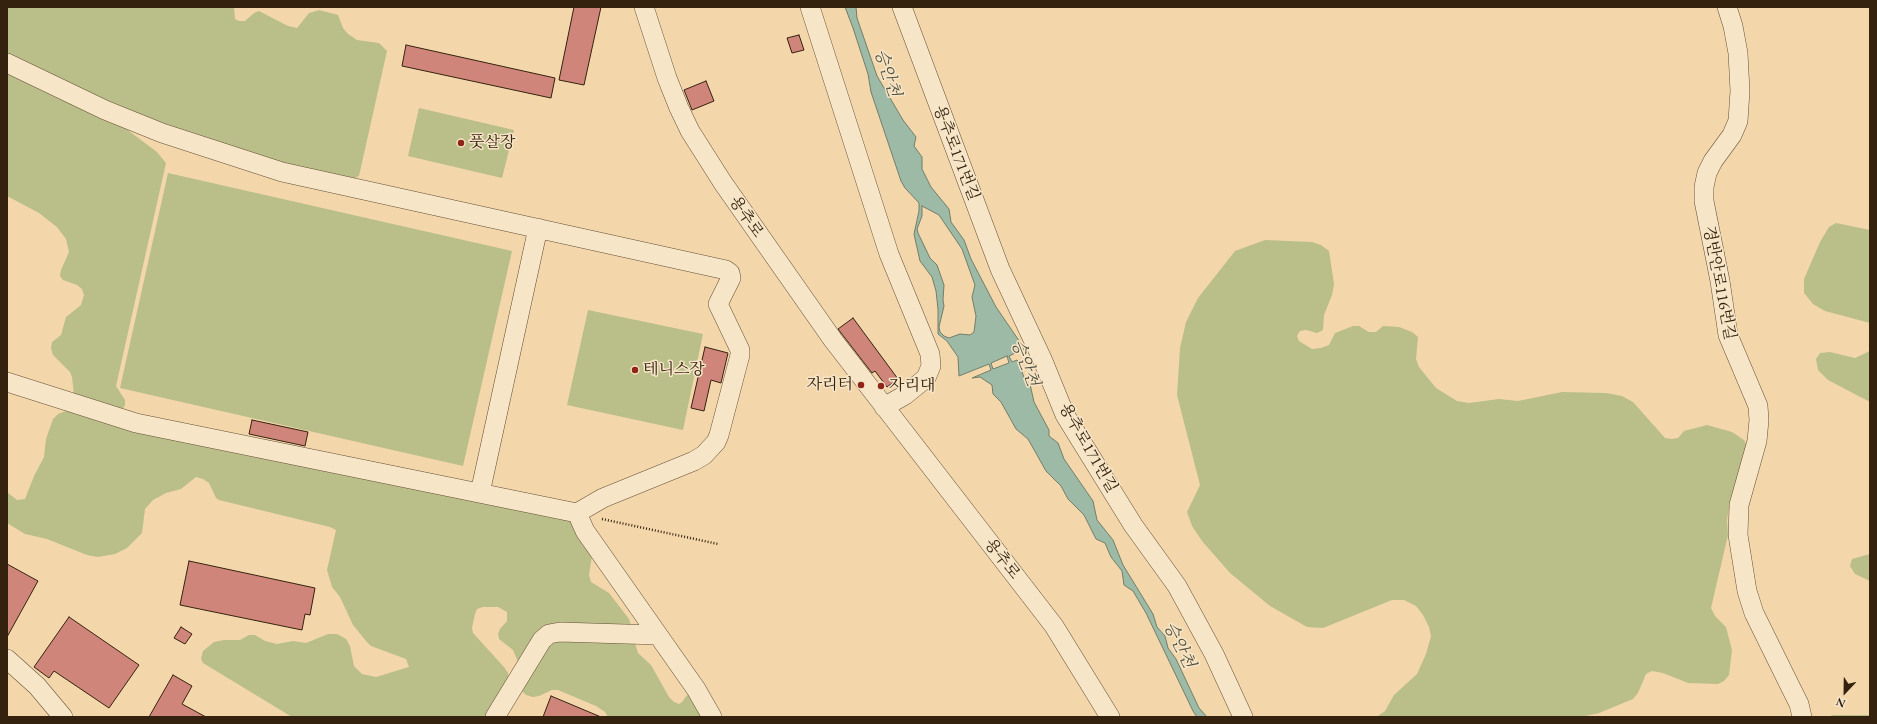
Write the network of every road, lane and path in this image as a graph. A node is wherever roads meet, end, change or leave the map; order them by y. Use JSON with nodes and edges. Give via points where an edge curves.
{"nodes":[{"id":1,"x":644,"y":7,"type":"edge"},
{"id":2,"x":810,"y":7,"type":"edge"},
{"id":3,"x":902,"y":7,"type":"edge"},
{"id":4,"x":1727,"y":7,"type":"edge"},
{"id":5,"x":7,"y":63,"type":"edge"},
{"id":6,"x":538,"y":228,"type":"junction"},
{"id":7,"x":7,"y":382,"type":"edge"},
{"id":8,"x":884,"y":407,"type":"junction"},
{"id":9,"x":480,"y":493,"type":"junction"},
{"id":10,"x":578,"y":513,"type":"junction"},
{"id":11,"x":718,"y":544,"type":"dead end"},
{"id":12,"x":658,"y":634,"type":"junction"},
{"id":13,"x":7,"y":659,"type":"edge"},
{"id":14,"x":62,"y":717,"type":"edge"},
{"id":15,"x":495,"y":717,"type":"edge"},
{"id":16,"x":712,"y":717,"type":"edge"},
{"id":17,"x":1110,"y":717,"type":"edge"},
{"id":18,"x":1244,"y":717,"type":"edge"},
{"id":19,"x":1802,"y":717,"type":"edge"}],
"edges":[{"from":1,"to":8,"type":"street","name":"용추로","via":[[679,108],[703,153],[833,340]]},
{"from":2,"to":8,"type":"street","via":[[889,254],[930,354],[931,366],[926,378],[905,395]]},
{"from":3,"to":18,"type":"street","name":"용추로171번길","via":[[1000,268],[1065,415],[1133,525],[1177,586]]},
{"from":4,"to":19,"type":"street","name":"경반안로116번길","via":[[1738,53],[1738,121],[1732,135],[1707,173],[1704,201],[1728,335],[1758,406],[1757,441],[1739,505],[1738,535],[1747,591],[1754,613],[1799,704]]},
{"from":5,"to":6,"type":"street","via":[[105,110],[162,133],[282,172]]},
{"from":6,"to":9,"type":"street"},
{"from":6,"to":10,"type":"street","via":[[726,270],[731,278],[718,304],[740,355],[716,442],[694,461],[603,498]]},
{"from":7,"to":9,"type":"street","via":[[136,422]]},
{"from":8,"to":17,"type":"street","name":"용추로","via":[[1054,626]]},
{"from":9,"to":10,"type":"street"},
{"from":10,"to":11,"type":"path"},
{"from":10,"to":12,"type":"street","via":[[585,531]]},
{"from":12,"to":15,"type":"street","via":[[549,634],[542,640]]},
{"from":12,"to":16,"type":"street"},
{"from":13,"to":14,"type":"street","via":[[37,686]]}]}
